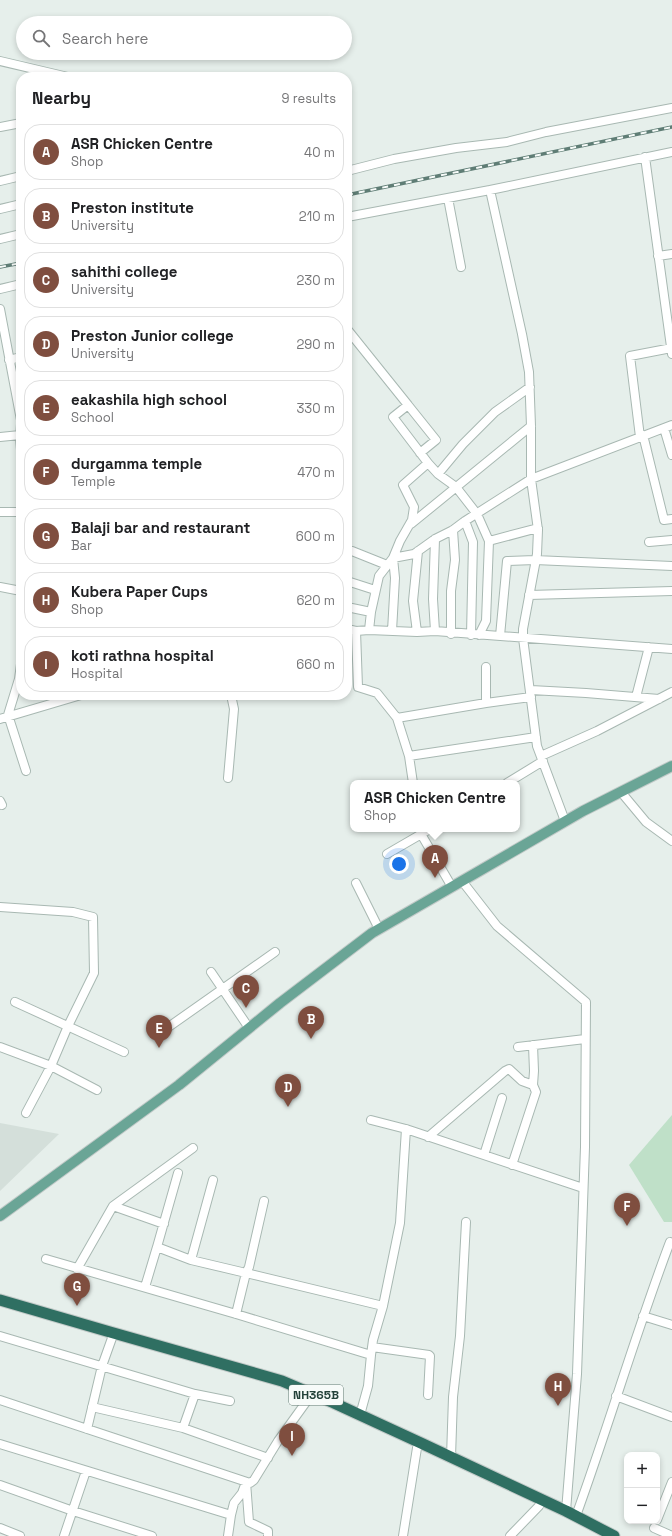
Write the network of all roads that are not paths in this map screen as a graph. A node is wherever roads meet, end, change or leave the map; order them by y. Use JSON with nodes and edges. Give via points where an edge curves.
{"nodes":[{"id":1,"x":0,"y":61,"type":"edge"},
{"id":2,"x":46,"y":72,"type":"edge"},
{"id":3,"x":672,"y":108,"type":"edge"},
{"id":4,"x":16,"y":124,"type":"edge"},
{"id":5,"x":0,"y":128,"type":"edge"},
{"id":6,"x":672,"y":152,"type":"edge"},
{"id":7,"x":645,"y":158,"type":"junction"},
{"id":8,"x":352,"y":170,"type":"edge"},
{"id":9,"x":16,"y":177,"type":"edge"},
{"id":10,"x":0,"y":181,"type":"edge"},
{"id":11,"x":490,"y":190,"type":"junction"},
{"id":12,"x":448,"y":198,"type":"junction"},
{"id":13,"x":16,"y":205,"type":"edge"},
{"id":14,"x":0,"y":209,"type":"edge"},
{"id":15,"x":352,"y":215,"type":"edge"},
{"id":16,"x":16,"y":235,"type":"edge"},
{"id":17,"x":0,"y":239,"type":"edge"},
{"id":18,"x":672,"y":254,"type":"edge"},
{"id":19,"x":658,"y":256,"type":"junction"},
{"id":20,"x":461,"y":267,"type":"dead end"},
{"id":21,"x":16,"y":285,"type":"edge"},
{"id":22,"x":0,"y":289,"type":"edge"},
{"id":23,"x":0,"y":309,"type":"edge"},
{"id":24,"x":352,"y":335,"type":"edge"},
{"id":25,"x":672,"y":350,"type":"edge"},
{"id":26,"x":16,"y":358,"type":"edge"},
{"id":27,"x":9,"y":360,"type":"junction"},
{"id":28,"x":530,"y":387,"type":"junction"},
{"id":29,"x":16,"y":395,"type":"edge"},
{"id":30,"x":408,"y":405,"type":"junction"},
{"id":31,"x":531,"y":426,"type":"junction"},
{"id":32,"x":668,"y":426,"type":"edge"},
{"id":33,"x":16,"y":435,"type":"edge"},
{"id":34,"x":642,"y":436,"type":"junction"},
{"id":35,"x":0,"y":437,"type":"edge"},
{"id":36,"x":420,"y":453,"type":"junction"},
{"id":37,"x":672,"y":455,"type":"edge"},
{"id":38,"x":428,"y":463,"type":"junction"},
{"id":39,"x":438,"y":474,"type":"junction"},
{"id":40,"x":531,"y":479,"type":"junction"},
{"id":41,"x":456,"y":487,"type":"junction"},
{"id":42,"x":0,"y":512,"type":"edge"},
{"id":43,"x":16,"y":512,"type":"edge"},
{"id":44,"x":477,"y":514,"type":"junction"},
{"id":45,"x":672,"y":519,"type":"edge"},
{"id":46,"x":464,"y":521,"type":"junction"},
{"id":47,"x":409,"y":526,"type":"junction"},
{"id":48,"x":538,"y":528,"type":"junction"},
{"id":49,"x":453,"y":530,"type":"junction"},
{"id":50,"x":435,"y":539,"type":"junction"},
{"id":51,"x":672,"y":540,"type":"edge"},
{"id":52,"x":489,"y":541,"type":"junction"},
{"id":53,"x":649,"y":542,"type":"dead end"},
{"id":54,"x":352,"y":551,"type":"dead end"},
{"id":55,"x":418,"y":551,"type":"junction"},
{"id":56,"x":394,"y":558,"type":"junction"},
{"id":57,"x":536,"y":560,"type":"junction"},
{"id":58,"x":387,"y":565,"type":"junction"},
{"id":59,"x":672,"y":566,"type":"edge"},
{"id":60,"x":352,"y":583,"type":"edge"},
{"id":61,"x":0,"y":587,"type":"edge"},
{"id":62,"x":16,"y":590,"type":"edge"},
{"id":63,"x":375,"y":590,"type":"junction"},
{"id":64,"x":672,"y":591,"type":"edge"},
{"id":65,"x":529,"y":595,"type":"junction"},
{"id":66,"x":352,"y":604,"type":"edge"},
{"id":67,"x":352,"y":608,"type":"edge"},
{"id":68,"x":371,"y":610,"type":"junction"},
{"id":69,"x":352,"y":630,"type":"edge"},
{"id":70,"x":369,"y":630,"type":"junction"},
{"id":71,"x":356,"y":631,"type":"junction"},
{"id":72,"x":392,"y":631,"type":"junction"},
{"id":73,"x":417,"y":632,"type":"junction"},
{"id":74,"x":435,"y":632,"type":"junction"},
{"id":75,"x":451,"y":634,"type":"junction"},
{"id":76,"x":475,"y":635,"type":"junction"},
{"id":77,"x":500,"y":636,"type":"junction"},
{"id":78,"x":523,"y":638,"type":"junction"},
{"id":79,"x":649,"y":647,"type":"junction"},
{"id":80,"x":672,"y":649,"type":"edge"},
{"id":81,"x":486,"y":667,"type":"dead end"},
{"id":82,"x":16,"y":689,"type":"edge"},
{"id":83,"x":672,"y":692,"type":"edge"},
{"id":84,"x":531,"y":694,"type":"junction"},
{"id":85,"x":636,"y":697,"type":"junction"},
{"id":86,"x":659,"y":699,"type":"junction"},
{"id":87,"x":63,"y":700,"type":"edge"},
{"id":88,"x":232,"y":700,"type":"edge"},
{"id":89,"x":486,"y":703,"type":"junction"},
{"id":90,"x":8,"y":715,"type":"junction"},
{"id":91,"x":397,"y":718,"type":"junction"},
{"id":92,"x":0,"y":719,"type":"edge"},
{"id":93,"x":536,"y":737,"type":"junction"},
{"id":94,"x":409,"y":756,"type":"junction"},
{"id":95,"x":542,"y":759,"type":"junction"},
{"id":96,"x":672,"y":766,"type":"edge"},
{"id":97,"x":26,"y":771,"type":"dead end"},
{"id":98,"x":228,"y":778,"type":"dead end"},
{"id":99,"x":413,"y":780,"type":"edge"},
{"id":100,"x":511,"y":780,"type":"edge"},
{"id":101,"x":621,"y":792,"type":"junction"},
{"id":102,"x":565,"y":821,"type":"junction"},
{"id":103,"x":421,"y":832,"type":"edge"},
{"id":104,"x":672,"y":841,"type":"edge"},
{"id":105,"x":388,"y":854,"type":"dead end"},
{"id":106,"x":462,"y":881,"type":"junction"},
{"id":107,"x":356,"y":883,"type":"dead end"},
{"id":108,"x":452,"y":887,"type":"junction"},
{"id":109,"x":0,"y":907,"type":"edge"},
{"id":110,"x":379,"y":929,"type":"junction"},
{"id":111,"x":276,"y":952,"type":"dead end"},
{"id":112,"x":211,"y":972,"type":"dead end"},
{"id":113,"x":222,"y":990,"type":"junction"},
{"id":114,"x":15,"y":1002,"type":"dead end"},
{"id":115,"x":68,"y":1026,"type":"junction"},
{"id":116,"x":249,"y":1028,"type":"junction"},
{"id":117,"x":160,"y":1033,"type":"dead end"},
{"id":118,"x":585,"y":1039,"type":"junction"},
{"id":119,"x":533,"y":1045,"type":"junction"},
{"id":120,"x":0,"y":1047,"type":"edge"},
{"id":121,"x":518,"y":1047,"type":"dead end"},
{"id":122,"x":124,"y":1052,"type":"dead end"},
{"id":123,"x":51,"y":1066,"type":"junction"},
{"id":124,"x":533,"y":1085,"type":"junction"},
{"id":125,"x":97,"y":1090,"type":"dead end"},
{"id":126,"x":502,"y":1098,"type":"dead end"},
{"id":127,"x":26,"y":1113,"type":"dead end"},
{"id":128,"x":371,"y":1120,"type":"dead end"},
{"id":129,"x":406,"y":1129,"type":"junction"},
{"id":130,"x":428,"y":1136,"type":"junction"},
{"id":131,"x":193,"y":1148,"type":"dead end"},
{"id":132,"x":484,"y":1155,"type":"junction"},
{"id":133,"x":512,"y":1164,"type":"junction"},
{"id":134,"x":178,"y":1173,"type":"dead end"},
{"id":135,"x":212,"y":1180,"type":"dead end"},
{"id":136,"x":583,"y":1188,"type":"junction"},
{"id":137,"x":264,"y":1201,"type":"dead end"},
{"id":138,"x":112,"y":1206,"type":"junction"},
{"id":139,"x":0,"y":1216,"type":"edge"},
{"id":140,"x":466,"y":1222,"type":"dead end"},
{"id":141,"x":164,"y":1224,"type":"junction"},
{"id":142,"x":670,"y":1242,"type":"dead end"},
{"id":143,"x":157,"y":1248,"type":"junction"},
{"id":144,"x":46,"y":1259,"type":"dead end"},
{"id":145,"x":191,"y":1260,"type":"junction"},
{"id":146,"x":77,"y":1269,"type":"junction"},
{"id":147,"x":246,"y":1273,"type":"junction"},
{"id":148,"x":145,"y":1287,"type":"junction"},
{"id":149,"x":0,"y":1300,"type":"edge"},
{"id":150,"x":0,"y":1305,"type":"edge"},
{"id":151,"x":383,"y":1306,"type":"junction"},
{"id":152,"x":236,"y":1314,"type":"junction"},
{"id":153,"x":644,"y":1316,"type":"junction"},
{"id":154,"x":672,"y":1325,"type":"edge"},
{"id":155,"x":0,"y":1336,"type":"edge"},
{"id":156,"x":112,"y":1338,"type":"junction"},
{"id":157,"x":372,"y":1351,"type":"junction"},
{"id":158,"x":102,"y":1366,"type":"junction"},
{"id":159,"x":195,"y":1394,"type":"junction"},
{"id":160,"x":428,"y":1395,"type":"dead end"},
{"id":161,"x":616,"y":1396,"type":"junction"},
{"id":162,"x":309,"y":1398,"type":"junction"},
{"id":163,"x":0,"y":1400,"type":"edge"},
{"id":164,"x":230,"y":1401,"type":"dead end"},
{"id":165,"x":92,"y":1407,"type":"junction"},
{"id":166,"x":360,"y":1415,"type":"junction"},
{"id":167,"x":672,"y":1417,"type":"edge"},
{"id":168,"x":183,"y":1428,"type":"junction"},
{"id":169,"x":87,"y":1429,"type":"junction"},
{"id":170,"x":0,"y":1444,"type":"edge"},
{"id":171,"x":417,"y":1448,"type":"junction"},
{"id":172,"x":451,"y":1457,"type":"junction"},
{"id":173,"x":268,"y":1458,"type":"junction"},
{"id":174,"x":86,"y":1471,"type":"junction"},
{"id":175,"x":246,"y":1482,"type":"junction"},
{"id":176,"x":0,"y":1485,"type":"edge"},
{"id":177,"x":671,"y":1487,"type":"edge"},
{"id":178,"x":540,"y":1506,"type":"junction"},
{"id":179,"x":73,"y":1511,"type":"junction"},
{"id":180,"x":660,"y":1513,"type":"edge"},
{"id":181,"x":571,"y":1514,"type":"junction"},
{"id":182,"x":231,"y":1515,"type":"junction"},
{"id":183,"x":656,"y":1524,"type":"edge"},
{"id":184,"x":657,"y":1524,"type":"edge"},
{"id":185,"x":0,"y":1528,"type":"edge"},
{"id":186,"x":20,"y":1536,"type":"edge"},
{"id":187,"x":64,"y":1536,"type":"edge"},
{"id":188,"x":152,"y":1536,"type":"edge"},
{"id":189,"x":228,"y":1536,"type":"edge"},
{"id":190,"x":268,"y":1536,"type":"edge"},
{"id":191,"x":403,"y":1536,"type":"edge"},
{"id":192,"x":510,"y":1536,"type":"edge"},
{"id":193,"x":602,"y":1536,"type":"edge"},
{"id":194,"x":614,"y":1536,"type":"edge"},
{"id":195,"x":650,"y":1536,"type":"edge"},
{"id":196,"x":672,"y":1536,"type":"edge"}],
"edges":[{"from":1,"to":2,"type":"street"},
{"from":3,"to":8,"type":"street","via":[[507,142],[394,159]]},
{"from":4,"to":5,"type":"street"},
{"from":6,"to":7,"type":"street"},
{"from":7,"to":11,"type":"street"},
{"from":7,"to":19,"type":"street"},
{"from":9,"to":10,"type":"street"},
{"from":11,"to":12,"type":"street"},
{"from":11,"to":28,"type":"street","via":[[522,334]]},
{"from":12,"to":15,"type":"street"},
{"from":12,"to":20,"type":"street"},
{"from":13,"to":14,"type":"street"},
{"from":16,"to":17,"type":"street"},
{"from":18,"to":19,"type":"street"},
{"from":19,"to":25,"type":"street"},
{"from":21,"to":22,"type":"street"},
{"from":23,"to":27,"type":"street"},
{"from":24,"to":30,"type":"street"},
{"from":25,"to":34,"type":"street","via":[[630,356]]},
{"from":26,"to":27,"type":"street"},
{"from":27,"to":29,"type":"street"},
{"from":28,"to":31,"type":"street"},
{"from":28,"to":39,"type":"street","via":[[495,412]]},
{"from":30,"to":36,"type":"street","via":[[393,417]]},
{"from":30,"to":36,"type":"street","via":[[436,440]]},
{"from":31,"to":40,"type":"street"},
{"from":31,"to":41,"type":"street"},
{"from":32,"to":34,"type":"street"},
{"from":32,"to":37,"type":"street"},
{"from":33,"to":35,"type":"street"},
{"from":34,"to":40,"type":"street"},
{"from":34,"to":45,"type":"street","via":[[664,520]]},
{"from":36,"to":38,"type":"street"},
{"from":38,"to":39,"type":"street"},
{"from":38,"to":47,"type":"street","via":[[403,485],[414,507]]},
{"from":39,"to":41,"type":"street"},
{"from":40,"to":44,"type":"street"},
{"from":40,"to":48,"type":"street"},
{"from":41,"to":44,"type":"street"},
{"from":41,"to":47,"type":"street"},
{"from":42,"to":43,"type":"street"},
{"from":44,"to":46,"type":"street"},
{"from":44,"to":52,"type":"street"},
{"from":46,"to":49,"type":"street"},
{"from":46,"to":76,"type":"street","via":[[473,542]]},
{"from":47,"to":56,"type":"street","via":[[400,540]]},
{"from":48,"to":52,"type":"street"},
{"from":48,"to":57,"type":"street"},
{"from":49,"to":50,"type":"street"},
{"from":49,"to":75,"type":"street","via":[[455,560],[451,591]]},
{"from":50,"to":55,"type":"street"},
{"from":50,"to":74,"type":"street"},
{"from":51,"to":53,"type":"street"},
{"from":52,"to":76,"type":"street","via":[[486,621]]},
{"from":54,"to":58,"type":"street"},
{"from":55,"to":56,"type":"street"},
{"from":55,"to":73,"type":"street","via":[[413,601]]},
{"from":56,"to":58,"type":"street"},
{"from":56,"to":72,"type":"street"},
{"from":57,"to":59,"type":"street"},
{"from":57,"to":65,"type":"street"},
{"from":57,"to":77,"type":"street","via":[[507,560]]},
{"from":58,"to":63,"type":"street","via":[[379,576]]},
{"from":60,"to":63,"type":"street"},
{"from":61,"to":62,"type":"street"},
{"from":63,"to":68,"type":"street"},
{"from":64,"to":65,"type":"street"},
{"from":65,"to":78,"type":"street","via":[[522,629]]},
{"from":66,"to":68,"type":"street"},
{"from":67,"to":68,"type":"street"},
{"from":68,"to":70,"type":"street"},
{"from":69,"to":71,"type":"street"},
{"from":70,"to":71,"type":"street"},
{"from":70,"to":72,"type":"street"},
{"from":71,"to":91,"type":"street","via":[[358,687],[377,694]]},
{"from":72,"to":73,"type":"street"},
{"from":73,"to":74,"type":"street"},
{"from":74,"to":75,"type":"street"},
{"from":75,"to":76,"type":"street"},
{"from":76,"to":77,"type":"street"},
{"from":77,"to":78,"type":"street"},
{"from":78,"to":79,"type":"street"},
{"from":78,"to":84,"type":"street"},
{"from":79,"to":80,"type":"street"},
{"from":79,"to":85,"type":"street"},
{"from":81,"to":89,"type":"street"},
{"from":82,"to":90,"type":"street"},
{"from":83,"to":86,"type":"street"},
{"from":84,"to":85,"type":"street"},
{"from":84,"to":89,"type":"street"},
{"from":84,"to":93,"type":"street"},
{"from":85,"to":86,"type":"street"},
{"from":86,"to":95,"type":"street"},
{"from":87,"to":90,"type":"street"},
{"from":88,"to":98,"type":"street","via":[[234,710]]},
{"from":89,"to":91,"type":"street"},
{"from":90,"to":92,"type":"street"},
{"from":90,"to":97,"type":"street"},
{"from":91,"to":94,"type":"street"},
{"from":93,"to":94,"type":"street"},
{"from":93,"to":95,"type":"street"},
{"from":94,"to":99,"type":"street"},
{"from":95,"to":100,"type":"street"},
{"from":95,"to":102,"type":"street"},
{"from":96,"to":101,"type":"main road"},
{"from":101,"to":102,"type":"main road"},
{"from":101,"to":104,"type":"street","via":[[646,822]]},
{"from":102,"to":106,"type":"main road"},
{"from":103,"to":105,"type":"street"},
{"from":103,"to":108,"type":"street"},
{"from":106,"to":108,"type":"main road"},
{"from":106,"to":118,"type":"street","via":[[497,926],[586,1002]]},
{"from":107,"to":110,"type":"street"},
{"from":108,"to":110,"type":"main road"},
{"from":109,"to":115,"type":"street","via":[[73,912],[93,917],[94,973]]},
{"from":110,"to":116,"type":"main road"},
{"from":111,"to":113,"type":"street"},
{"from":112,"to":113,"type":"street"},
{"from":113,"to":116,"type":"street"},
{"from":113,"to":117,"type":"street"},
{"from":114,"to":115,"type":"street"},
{"from":115,"to":122,"type":"street"},
{"from":115,"to":123,"type":"street"},
{"from":116,"to":139,"type":"main road","via":[[148,1108]]},
{"from":118,"to":119,"type":"street"},
{"from":118,"to":136,"type":"street"},
{"from":119,"to":121,"type":"street"},
{"from":119,"to":124,"type":"street"},
{"from":120,"to":123,"type":"street"},
{"from":123,"to":125,"type":"street"},
{"from":123,"to":127,"type":"street"},
{"from":124,"to":130,"type":"street","via":[[522,1081],[509,1069]]},
{"from":124,"to":133,"type":"street","via":[[536,1092]]},
{"from":126,"to":132,"type":"street"},
{"from":128,"to":129,"type":"street"},
{"from":129,"to":130,"type":"street"},
{"from":129,"to":151,"type":"street","via":[[400,1223]]},
{"from":130,"to":132,"type":"street"},
{"from":131,"to":138,"type":"street"},
{"from":132,"to":133,"type":"street"},
{"from":133,"to":136,"type":"street"},
{"from":134,"to":141,"type":"street"},
{"from":135,"to":145,"type":"street"},
{"from":136,"to":181,"type":"street"},
{"from":137,"to":147,"type":"street"},
{"from":138,"to":141,"type":"street"},
{"from":138,"to":146,"type":"street"},
{"from":140,"to":172,"type":"street"},
{"from":141,"to":143,"type":"street"},
{"from":142,"to":153,"type":"street"},
{"from":143,"to":145,"type":"street"},
{"from":143,"to":148,"type":"street"},
{"from":144,"to":146,"type":"street"},
{"from":145,"to":147,"type":"street"},
{"from":146,"to":148,"type":"street"},
{"from":147,"to":151,"type":"street"},
{"from":147,"to":152,"type":"street"},
{"from":148,"to":152,"type":"street"},
{"from":149,"to":166,"type":"highway","number":"NH365B","via":[[282,1381]]},
{"from":150,"to":156,"type":"highway","number":"NH365B"},
{"from":151,"to":157,"type":"street"},
{"from":152,"to":157,"type":"street"},
{"from":153,"to":154,"type":"street"},
{"from":153,"to":161,"type":"street"},
{"from":155,"to":158,"type":"street"},
{"from":156,"to":158,"type":"street"},
{"from":156,"to":162,"type":"highway","number":"NH365B","via":[[272,1384]]},
{"from":157,"to":160,"type":"street","via":[[429,1355]]},
{"from":157,"to":166,"type":"street","via":[[368,1386]]},
{"from":158,"to":159,"type":"street"},
{"from":158,"to":165,"type":"street"},
{"from":159,"to":164,"type":"street"},
{"from":159,"to":168,"type":"street"},
{"from":161,"to":167,"type":"street"},
{"from":161,"to":181,"type":"street","via":[[602,1443]]},
{"from":162,"to":171,"type":"highway","number":"NH365B"},
{"from":162,"to":173,"type":"street"},
{"from":163,"to":169,"type":"street"},
{"from":165,"to":168,"type":"street"},
{"from":165,"to":169,"type":"street"},
{"from":166,"to":172,"type":"highway","number":"NH365B"},
{"from":168,"to":173,"type":"street"},
{"from":169,"to":175,"type":"street"},
{"from":170,"to":174,"type":"street"},
{"from":171,"to":178,"type":"highway","number":"NH365B"},
{"from":171,"to":191,"type":"street"},
{"from":172,"to":181,"type":"highway","number":"NH365B"},
{"from":173,"to":175,"type":"street","via":[[254,1480]]},
{"from":174,"to":179,"type":"street"},
{"from":174,"to":182,"type":"street"},
{"from":175,"to":182,"type":"street","via":[[242,1493],[234,1502]]},
{"from":175,"to":190,"type":"street","via":[[249,1522],[268,1531]]},
{"from":176,"to":179,"type":"street"},
{"from":177,"to":180,"type":"street"},
{"from":178,"to":192,"type":"street"},
{"from":178,"to":193,"type":"highway","number":"NH365B"},
{"from":179,"to":187,"type":"street"},
{"from":179,"to":188,"type":"street"},
{"from":181,"to":194,"type":"highway","number":"NH365B"},
{"from":182,"to":189,"type":"street"},
{"from":183,"to":195,"type":"street"},
{"from":184,"to":196,"type":"street"},
{"from":185,"to":186,"type":"street"}]}
